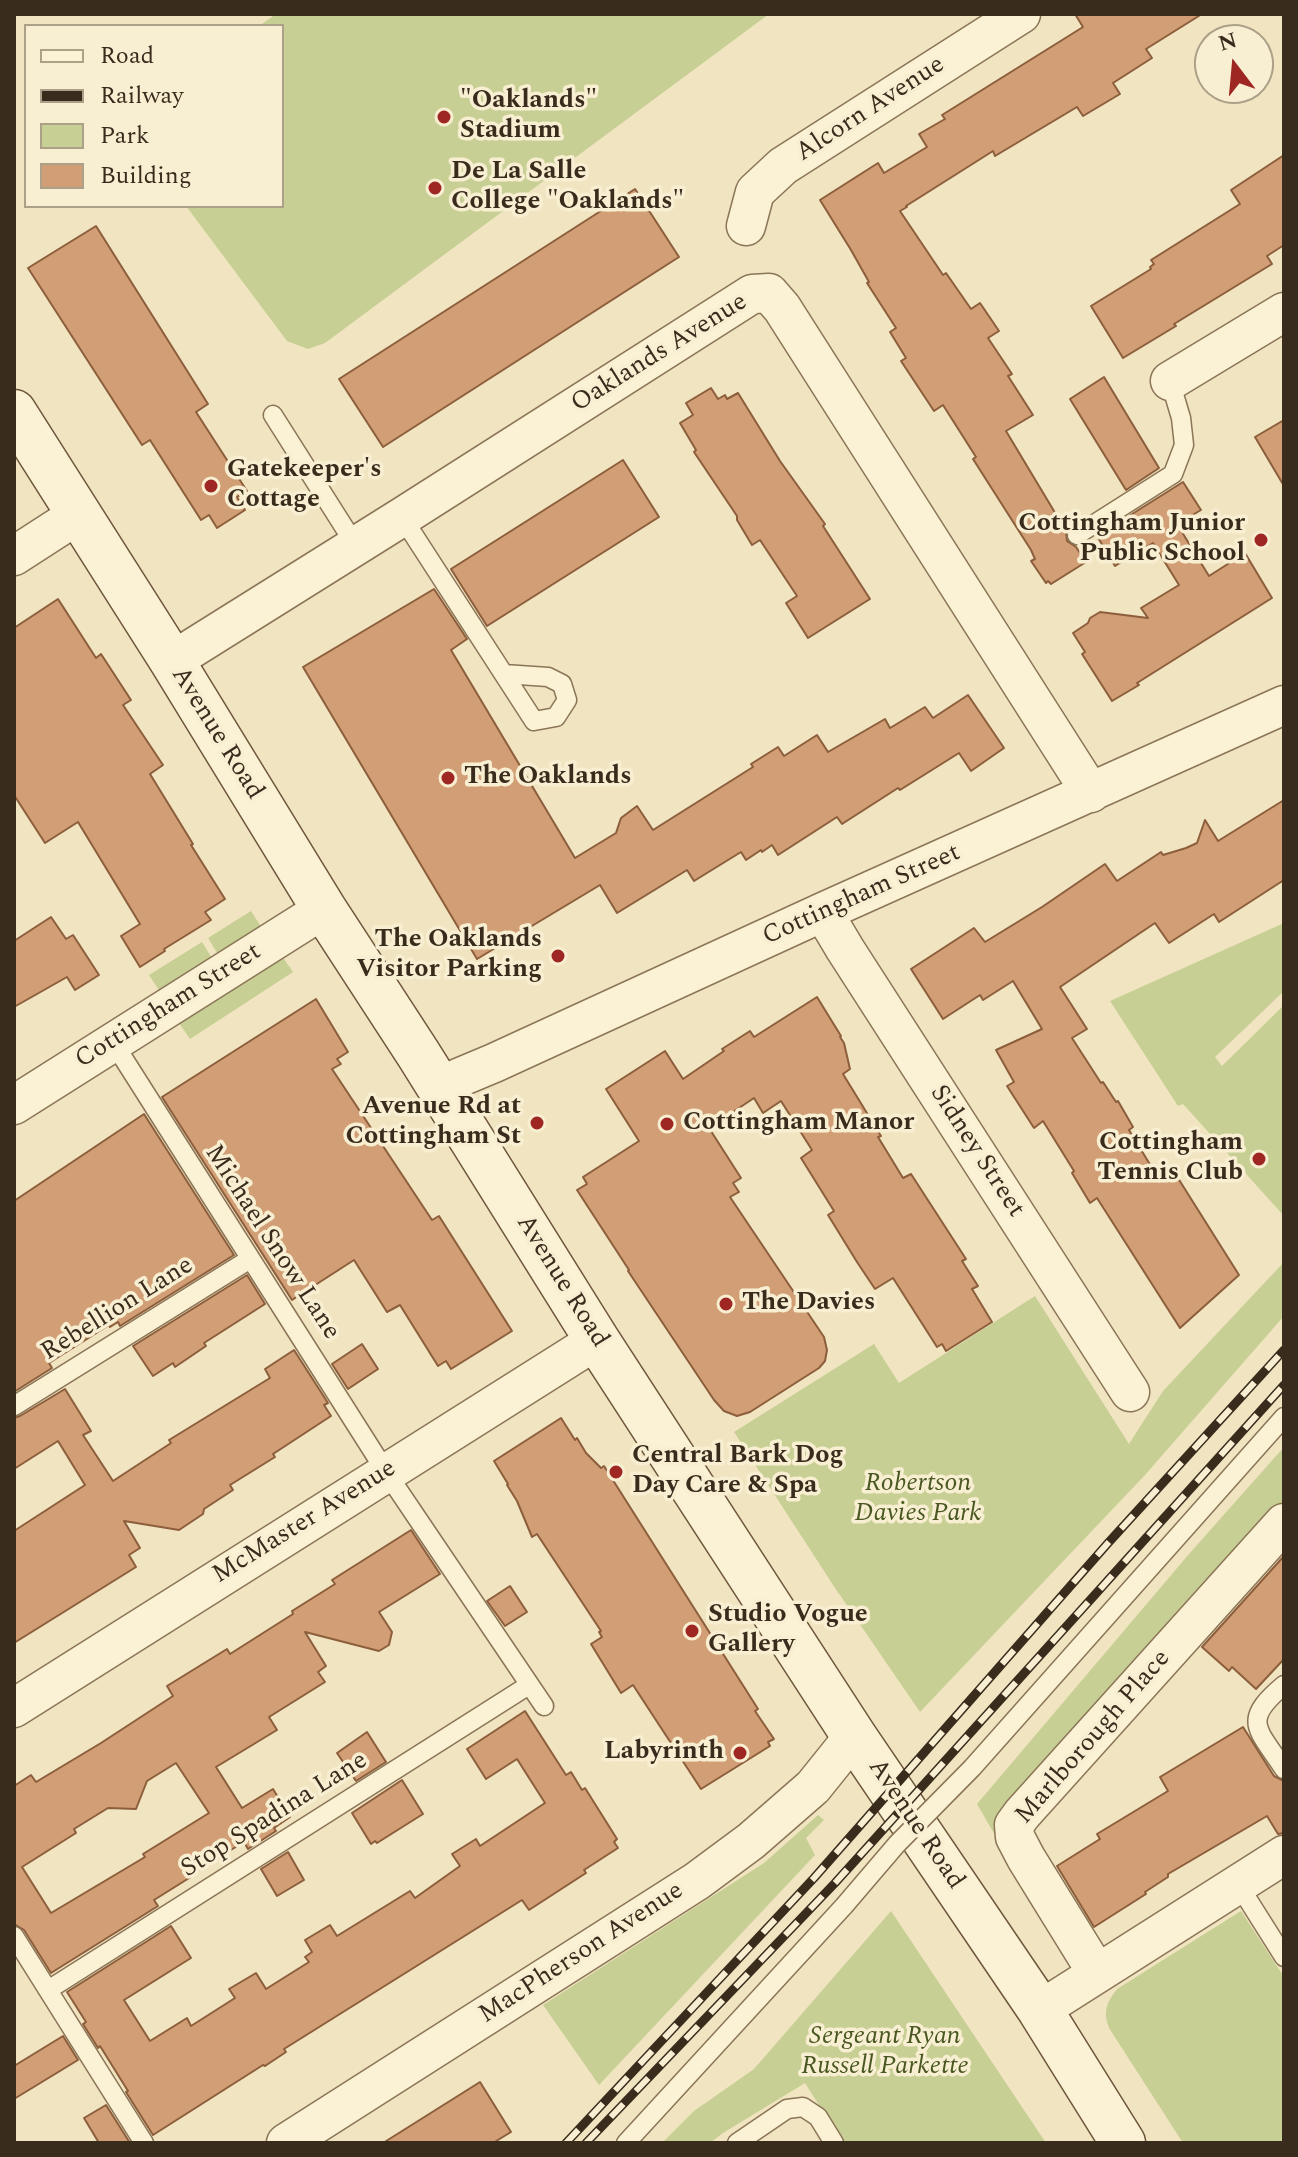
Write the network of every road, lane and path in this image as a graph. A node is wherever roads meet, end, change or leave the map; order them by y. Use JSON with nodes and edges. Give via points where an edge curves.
{"nodes":[{"id":1,"x":1021,"y":14,"type":"edge"},
{"id":2,"x":746,"y":226,"type":"dead end"},
{"id":3,"x":1284,"y":312,"type":"edge"},
{"id":4,"x":1170,"y":381,"type":"joint"},
{"id":5,"x":14,"y":412,"type":"edge"},
{"id":6,"x":273,"y":415,"type":"dead end"},
{"id":7,"x":79,"y":514,"type":"junction"},
{"id":8,"x":402,"y":517,"type":"junction"},
{"id":9,"x":1077,"y":535,"type":"dead end"},
{"id":10,"x":356,"y":546,"type":"junction"},
{"id":11,"x":14,"y":556,"type":"edge"},
{"id":12,"x":172,"y":661,"type":"junction"},
{"id":13,"x":504,"y":674,"type":"dead end"},
{"id":14,"x":1284,"y":705,"type":"edge"},
{"id":15,"x":1091,"y":793,"type":"junction"},
{"id":16,"x":324,"y":909,"type":"junction"},
{"id":17,"x":823,"y":912,"type":"junction"},
{"id":18,"x":113,"y":1042,"type":"junction"},
{"id":19,"x":439,"y":1086,"type":"junction"},
{"id":20,"x":14,"y":1105,"type":"edge"},
{"id":21,"x":250,"y":1259,"type":"junction"},
{"id":22,"x":597,"y":1340,"type":"junction"},
{"id":23,"x":1130,"y":1392,"type":"dead end"},
{"id":24,"x":14,"y":1406,"type":"edge"},
{"id":25,"x":1284,"y":1417,"type":"edge"},
{"id":26,"x":386,"y":1472,"type":"junction"},
{"id":27,"x":1284,"y":1523,"type":"edge"},
{"id":28,"x":529,"y":1685,"type":"junction"},
{"id":29,"x":1284,"y":1685,"type":"edge"},
{"id":30,"x":544,"y":1706,"type":"dead end"},
{"id":31,"x":14,"y":1708,"type":"edge"},
{"id":32,"x":854,"y":1736,"type":"junction"},
{"id":33,"x":1284,"y":1769,"type":"edge"},
{"id":34,"x":1284,"y":1855,"type":"edge"},
{"id":35,"x":1238,"y":1884,"type":"junction"},
{"id":36,"x":14,"y":1936,"type":"edge"},
{"id":37,"x":1284,"y":1957,"type":"edge"},
{"id":38,"x":1097,"y":1973,"type":"junction"},
{"id":39,"x":48,"y":1990,"type":"junction"},
{"id":40,"x":1040,"y":2010,"type":"junction"},
{"id":41,"x":144,"y":2143,"type":"edge"},
{"id":42,"x":286,"y":2143,"type":"edge"},
{"id":43,"x":626,"y":2143,"type":"edge"},
{"id":44,"x":737,"y":2143,"type":"edge"},
{"id":45,"x":834,"y":2143,"type":"edge"},
{"id":46,"x":1123,"y":2143,"type":"edge"}],
"edges":[{"from":1,"to":2,"type":"street","name":"Alcorn Avenue","via":[[783,166],[755,192]]},
{"from":3,"to":4,"type":"street"},
{"from":4,"to":9,"type":"lane","via":[[1184,445],[1173,474]]},
{"from":5,"to":7,"type":"main road","name":"Avenue Road"},
{"from":6,"to":10,"type":"lane"},
{"from":7,"to":11,"type":"street"},
{"from":7,"to":12,"type":"main road","name":"Avenue Road"},
{"from":8,"to":10,"type":"street","name":"Oaklands Avenue"},
{"from":8,"to":13,"type":"lane"},
{"from":8,"to":15,"type":"street","name":"Oaklands Avenue","via":[[752,294],[769,293]]},
{"from":10,"to":12,"type":"street","name":"Oaklands Avenue"},
{"from":12,"to":16,"type":"main road","name":"Avenue Road"},
{"from":14,"to":15,"type":"street","name":"Cottingham Street"},
{"from":15,"to":17,"type":"street","name":"Cottingham Street"},
{"from":16,"to":18,"type":"street","name":"Cottingham Street"},
{"from":16,"to":19,"type":"main road","name":"Avenue Road"},
{"from":17,"to":19,"type":"street","name":"Cottingham Street"},
{"from":17,"to":23,"type":"street","name":"Sidney Street"},
{"from":18,"to":20,"type":"street","name":"Cottingham Street"},
{"from":18,"to":21,"type":"lane","name":"Michael Snow Lane"},
{"from":19,"to":22,"type":"main road","name":"Avenue Road"},
{"from":21,"to":24,"type":"lane","name":"Rebellion Lane"},
{"from":21,"to":26,"type":"lane","name":"Michael Snow Lane"},
{"from":22,"to":26,"type":"street","name":"McMaster Avenue"},
{"from":22,"to":32,"type":"main road","name":"Avenue Road"},
{"from":25,"to":43,"type":"lane","bridge":true,"via":[[972,1768]]},
{"from":26,"to":28,"type":"lane","name":"Michael Snow Lane"},
{"from":26,"to":31,"type":"street","name":"McMaster Avenue"},
{"from":27,"to":38,"type":"street","name":"Marlborough Place","via":[[1014,1825],[1026,1858]]},
{"from":28,"to":30,"type":"lane","name":"Michael Snow Lane"},
{"from":28,"to":39,"type":"lane","name":"Stop Spadina Lane"},
{"from":29,"to":33,"type":"lane","via":[[1257,1715],[1259,1731]]},
{"from":32,"to":40,"type":"main road","name":"Avenue Road"},
{"from":32,"to":42,"type":"street","name":"MacPherson Avenue","via":[[813,1787],[697,1881]]},
{"from":34,"to":35,"type":"street"},
{"from":35,"to":37,"type":"lane"},
{"from":35,"to":38,"type":"street"},
{"from":36,"to":39,"type":"lane"},
{"from":38,"to":40,"type":"street"},
{"from":39,"to":41,"type":"lane"},
{"from":40,"to":46,"type":"main road","name":"Avenue Road"},
{"from":44,"to":45,"type":"lane","via":[[787,2109],[803,2107],[818,2117]]}]}
